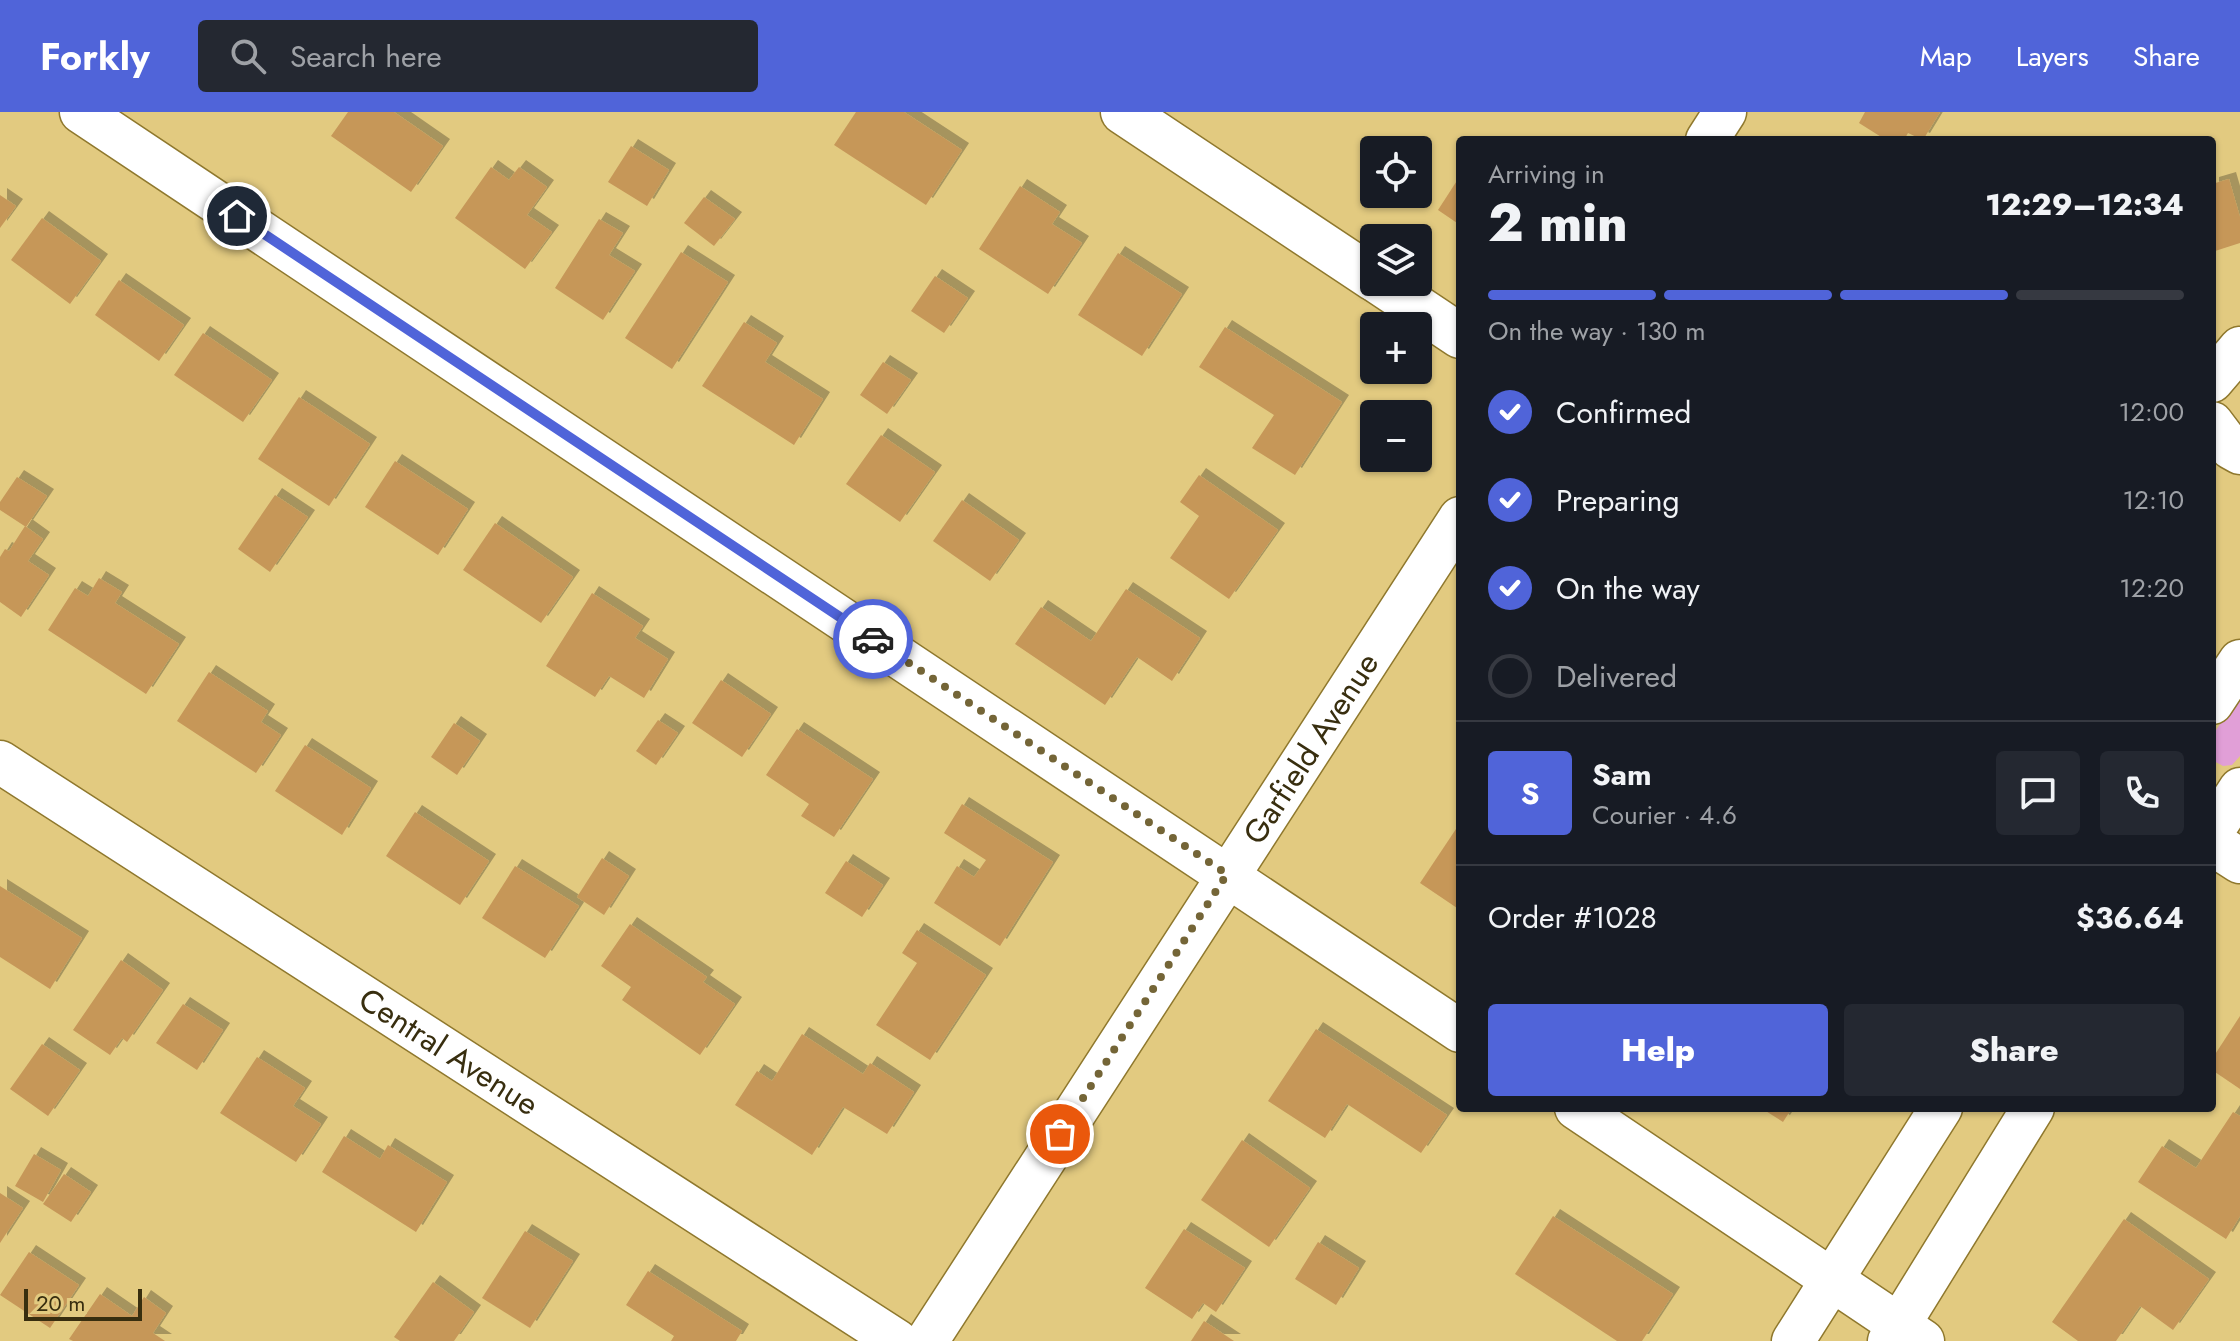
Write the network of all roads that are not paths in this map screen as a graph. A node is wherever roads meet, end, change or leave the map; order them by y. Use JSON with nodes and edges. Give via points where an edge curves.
{"nodes":[{"id":1,"x":81,"y":112,"type":"edge"},
{"id":2,"x":1123,"y":112,"type":"edge"},
{"id":3,"x":1725,"y":112,"type":"edge"},
{"id":4,"x":1710,"y":136,"type":"edge"},
{"id":5,"x":1360,"y":269,"type":"edge"},
{"id":6,"x":1400,"y":296,"type":"edge"},
{"id":7,"x":1456,"y":333,"type":"edge"},
{"id":8,"x":2240,"y":348,"type":"edge"},
{"id":9,"x":2216,"y":376,"type":"edge"},
{"id":10,"x":2216,"y":428,"type":"edge"},
{"id":11,"x":2240,"y":453,"type":"edge"},
{"id":12,"x":1456,"y":524,"type":"edge"},
{"id":13,"x":2240,"y":661,"type":"edge"},
{"id":14,"x":2216,"y":697,"type":"edge"},
{"id":15,"x":0,"y":762,"type":"edge"},
{"id":16,"x":2240,"y":789,"type":"edge"},
{"id":17,"x":2216,"y":826,"type":"edge"},
{"id":18,"x":2216,"y":846,"type":"edge"},
{"id":19,"x":2240,"y":861,"type":"edge"},
{"id":20,"x":1227,"y":874,"type":"junction"},
{"id":21,"x":1456,"y":1028,"type":"edge"},
{"id":22,"x":1582,"y":1112,"type":"edge"},
{"id":23,"x":1938,"y":1112,"type":"edge"},
{"id":24,"x":2031,"y":1112,"type":"edge"},
{"id":25,"x":1832,"y":1280,"type":"junction"},
{"id":26,"x":1904,"y":1335,"type":"edge"},
{"id":27,"x":897,"y":1341,"type":"edge"},
{"id":28,"x":927,"y":1341,"type":"edge"},
{"id":29,"x":1793,"y":1341,"type":"edge"}],
"edges":[{"from":1,"to":20,"type":"street"},
{"from":2,"to":5,"type":"street"},
{"from":3,"to":4,"type":"street"},
{"from":6,"to":7,"type":"street"},
{"from":8,"to":9,"type":"street"},
{"from":10,"to":11,"type":"street"},
{"from":12,"to":20,"type":"street","name":"Garfield Avenue"},
{"from":13,"to":14,"type":"street"},
{"from":15,"to":27,"type":"street","name":"Central Avenue"},
{"from":16,"to":17,"type":"street"},
{"from":18,"to":19,"type":"street"},
{"from":20,"to":21,"type":"street"},
{"from":20,"to":28,"type":"street","name":"Garfield Avenue"},
{"from":22,"to":25,"type":"street"},
{"from":23,"to":25,"type":"street"},
{"from":24,"to":26,"type":"street"},
{"from":25,"to":26,"type":"street"},
{"from":25,"to":29,"type":"street"}]}
